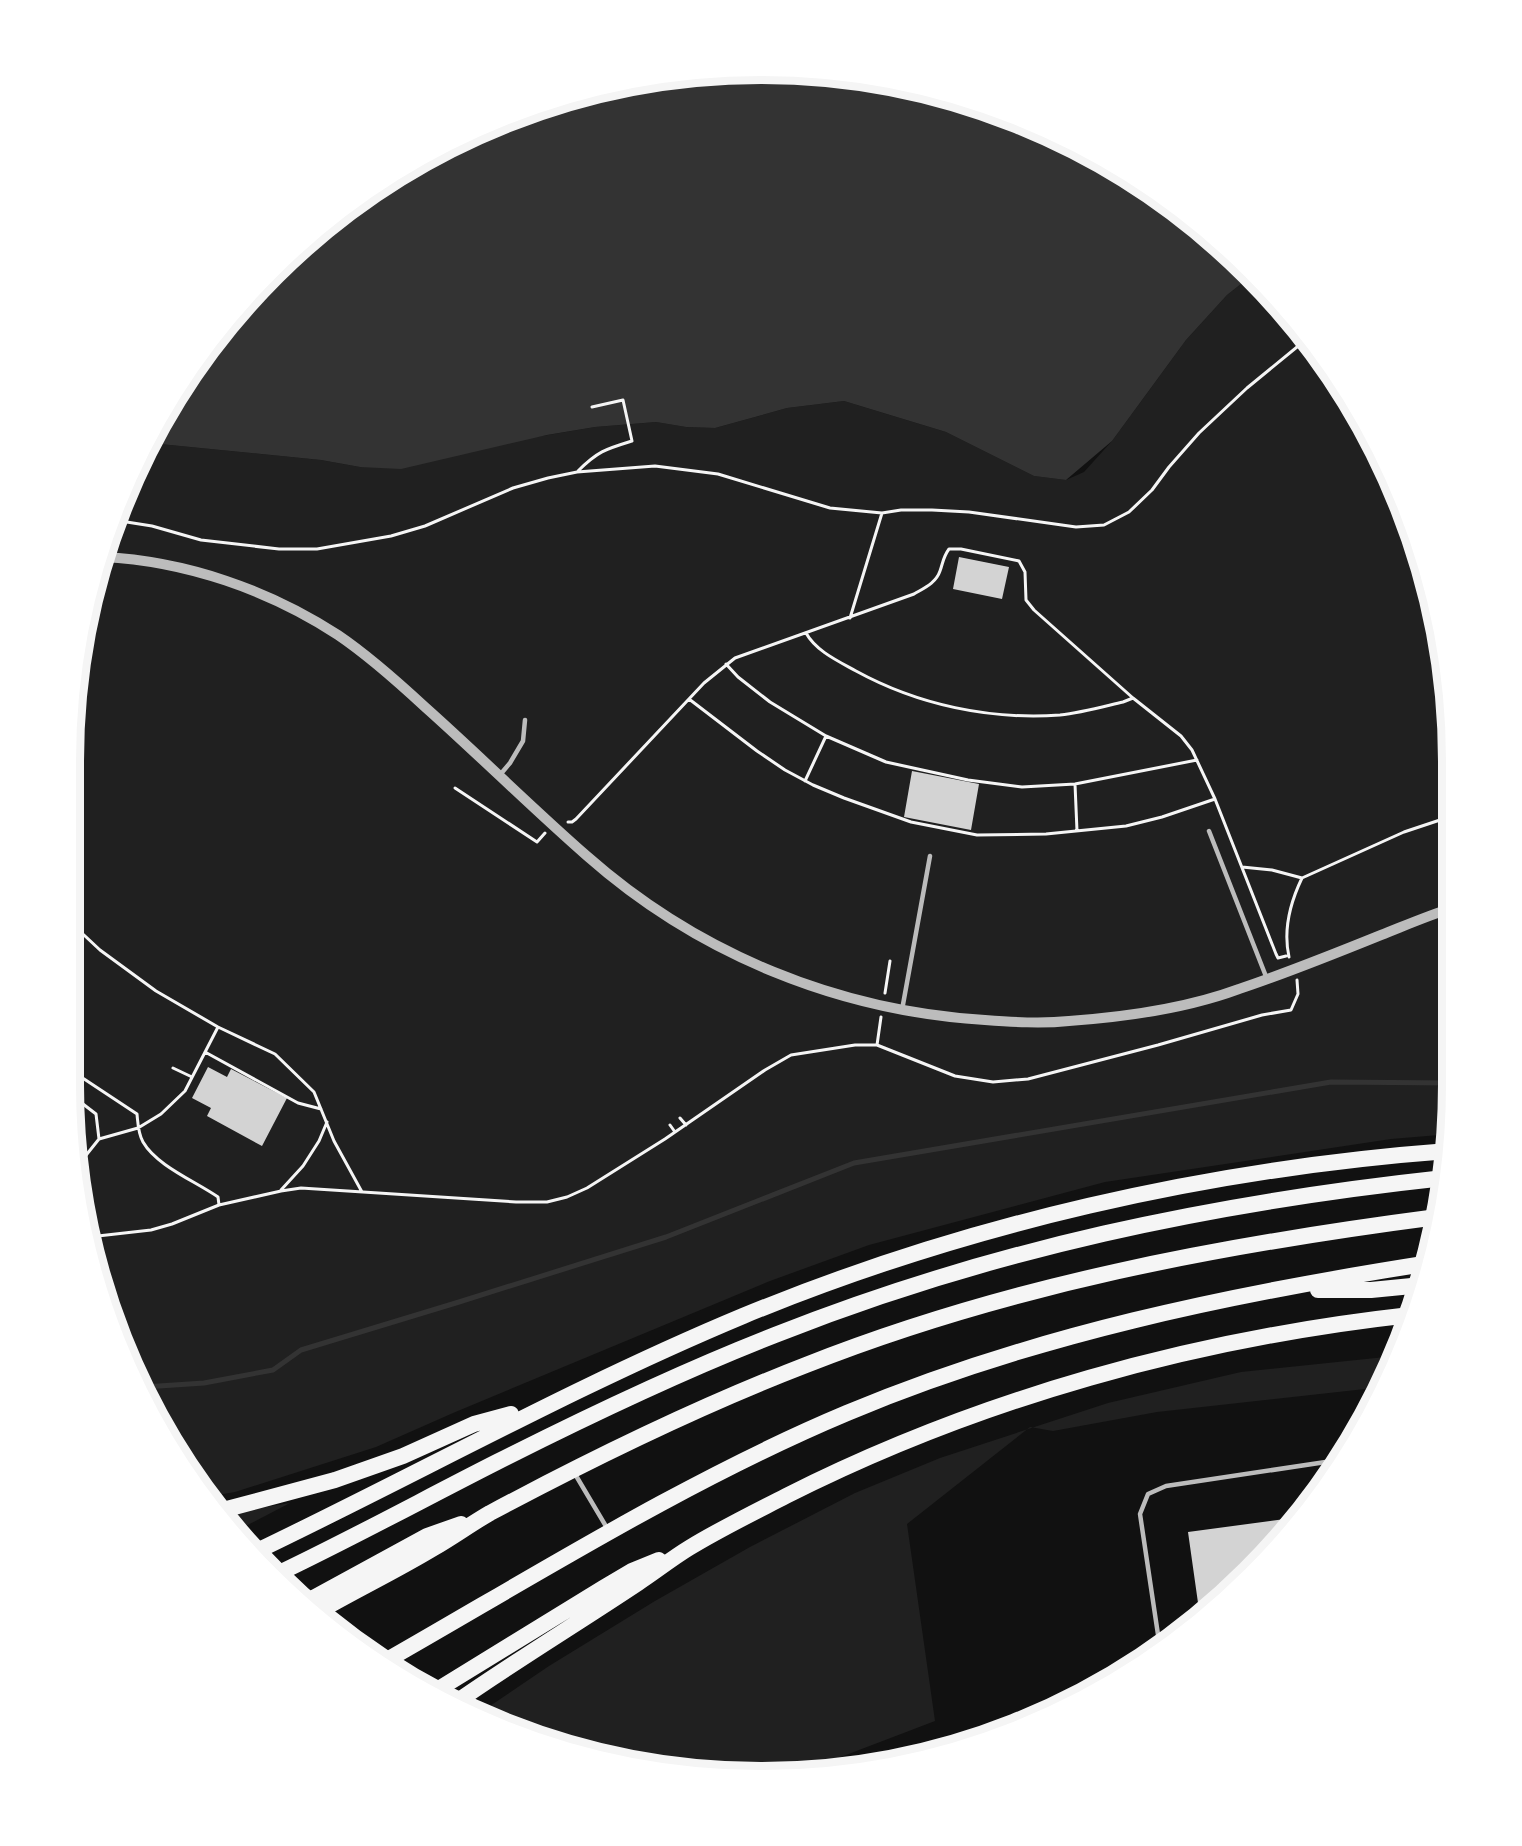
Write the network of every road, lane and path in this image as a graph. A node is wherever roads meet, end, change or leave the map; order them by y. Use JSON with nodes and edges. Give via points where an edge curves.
{"nodes":[{"id":1,"x":1300,"y":344,"type":"edge"},
{"id":2,"x":592,"y":406,"type":"dead end"},
{"id":3,"x":577,"y":472,"type":"junction"},
{"id":4,"x":882,"y":513,"type":"junction"},
{"id":5,"x":123,"y":521,"type":"edge"},
{"id":6,"x":111,"y":557,"type":"edge"},
{"id":7,"x":850,"y":618,"type":"junction"},
{"id":8,"x":806,"y":633,"type":"junction"},
{"id":9,"x":726,"y":664,"type":"junction"},
{"id":10,"x":1133,"y":698,"type":"junction"},
{"id":11,"x":689,"y":699,"type":"junction"},
{"id":12,"x":525,"y":720,"type":"dead end"},
{"id":13,"x":826,"y":736,"type":"junction"},
{"id":14,"x":1197,"y":760,"type":"junction"},
{"id":15,"x":499,"y":776,"type":"junction"},
{"id":16,"x":806,"y":781,"type":"junction"},
{"id":17,"x":1075,"y":784,"type":"junction"},
{"id":18,"x":455,"y":788,"type":"dead end"},
{"id":19,"x":1215,"y":799,"type":"junction"},
{"id":20,"x":1442,"y":819,"type":"edge"},
{"id":21,"x":553,"y":825,"type":"junction"},
{"id":22,"x":1077,"y":831,"type":"junction"},
{"id":23,"x":1209,"y":831,"type":"dead end"},
{"id":24,"x":930,"y":856,"type":"dead end"},
{"id":25,"x":1242,"y":867,"type":"junction"},
{"id":26,"x":1302,"y":878,"type":"junction"},
{"id":27,"x":1442,"y":912,"type":"edge"},
{"id":28,"x":80,"y":931,"type":"edge"},
{"id":29,"x":1288,"y":955,"type":"junction"},
{"id":30,"x":1293,"y":969,"type":"junction"},
{"id":31,"x":1267,"y":979,"type":"junction"},
{"id":32,"x":902,"y":1010,"type":"junction"},
{"id":33,"x":218,"y":1027,"type":"junction"},
{"id":34,"x":205,"y":1052,"type":"junction"},
{"id":35,"x":173,"y":1068,"type":"dead end"},
{"id":36,"x":80,"y":1076,"type":"edge"},
{"id":37,"x":192,"y":1077,"type":"junction"},
{"id":38,"x":80,"y":1102,"type":"edge"},
{"id":39,"x":321,"y":1109,"type":"junction"},
{"id":40,"x":680,"y":1118,"type":"dead end"},
{"id":41,"x":327,"y":1122,"type":"junction"},
{"id":42,"x":670,"y":1125,"type":"dead end"},
{"id":43,"x":686,"y":1125,"type":"junction"},
{"id":44,"x":138,"y":1128,"type":"junction"},
{"id":45,"x":675,"y":1132,"type":"junction"},
{"id":46,"x":99,"y":1139,"type":"junction"},
{"id":47,"x":1439,"y":1152,"type":"edge"},
{"id":48,"x":84,"y":1159,"type":"edge"},
{"id":49,"x":1436,"y":1179,"type":"edge"},
{"id":50,"x":281,"y":1191,"type":"junction"},
{"id":51,"x":362,"y":1192,"type":"junction"},
{"id":52,"x":219,"y":1205,"type":"junction"},
{"id":53,"x":1429,"y":1218,"type":"edge"},
{"id":54,"x":97,"y":1236,"type":"edge"},
{"id":55,"x":1418,"y":1265,"type":"edge"},
{"id":56,"x":1411,"y":1286,"type":"edge"},
{"id":57,"x":1278,"y":1290,"type":"junction"},
{"id":58,"x":1401,"y":1317,"type":"edge"},
{"id":59,"x":552,"y":1403,"type":"junction"},
{"id":60,"x":1330,"y":1461,"type":"edge"},
{"id":61,"x":573,"y":1470,"type":"junction"},
{"id":62,"x":228,"y":1509,"type":"edge"},
{"id":63,"x":487,"y":1515,"type":"junction"},
{"id":64,"x":610,"y":1533,"type":"junction"},
{"id":65,"x":262,"y":1548,"type":"edge"},
{"id":66,"x":688,"y":1548,"type":"junction"},
{"id":67,"x":283,"y":1571,"type":"edge"},
{"id":68,"x":313,"y":1598,"type":"edge"},
{"id":69,"x":325,"y":1608,"type":"edge"},
{"id":70,"x":1159,"y":1639,"type":"edge"},
{"id":71,"x":391,"y":1658,"type":"edge"},
{"id":72,"x":442,"y":1687,"type":"edge"},
{"id":73,"x":463,"y":1698,"type":"edge"}],
"edges":[{"from":1,"to":4,"type":"path","via":[[1198,433],[1129,512],[1104,525],[1076,527],[969,512]]},
{"from":2,"to":3,"type":"path","via":[[623,400],[632,441],[593,457]]},
{"from":3,"to":4,"type":"path","via":[[655,466],[718,474],[830,508]]},
{"from":3,"to":5,"type":"path","via":[[513,488],[402,533],[317,549],[201,540]]},
{"from":4,"to":7,"type":"path"},
{"from":6,"to":15,"type":"street","via":[[212,576],[305,615],[388,673]]},
{"from":7,"to":8,"type":"path"},
{"from":7,"to":10,"type":"path","via":[[914,594],[932,583],[949,549],[1019,561],[1025,572],[1026,600],[1034,610]]},
{"from":8,"to":9,"type":"path"},
{"from":8,"to":10,"type":"path","via":[[812,644],[865,676],[901,692],[958,709],[1061,715]]},
{"from":9,"to":11,"type":"path"},
{"from":9,"to":13,"type":"path","via":[[770,702]]},
{"from":10,"to":14,"type":"path","via":[[1181,736]]},
{"from":11,"to":16,"type":"path","via":[[757,751]]},
{"from":11,"to":21,"type":"path","via":[[576,819],[567,822],[561,816]]},
{"from":12,"to":15,"type":"lane","via":[[523,741]]},
{"from":13,"to":16,"type":"path"},
{"from":13,"to":17,"type":"path","via":[[886,762],[968,780],[1022,787]]},
{"from":14,"to":17,"type":"path"},
{"from":14,"to":19,"type":"path"},
{"from":15,"to":21,"type":"street"},
{"from":16,"to":22,"type":"path","via":[[897,818],[977,835]]},
{"from":17,"to":22,"type":"path"},
{"from":18,"to":21,"type":"path","via":[[537,842]]},
{"from":19,"to":22,"type":"path","via":[[1126,826]]},
{"from":19,"to":25,"type":"path"},
{"from":20,"to":26,"type":"path","via":[[1404,832]]},
{"from":21,"to":32,"type":"street","via":[[629,890],[720,949],[796,981]]},
{"from":23,"to":31,"type":"lane"},
{"from":24,"to":32,"type":"lane"},
{"from":25,"to":26,"type":"path"},
{"from":25,"to":29,"type":"path","via":[[1278,958]]},
{"from":26,"to":29,"type":"path","via":[[1287,926]]},
{"from":27,"to":30,"type":"street"},
{"from":28,"to":33,"type":"path","via":[[156,991]]},
{"from":29,"to":30,"type":"path"},
{"from":30,"to":31,"type":"street"},
{"from":30,"to":43,"type":"path","via":[[1298,994],[1291,1010],[1028,1079],[993,1082],[955,1076],[877,1045],[791,1055]]},
{"from":31,"to":32,"type":"street","via":[[1191,1003],[1065,1022],[944,1018]]},
{"from":33,"to":34,"type":"path"},
{"from":33,"to":39,"type":"path","via":[[275,1054],[314,1092]]},
{"from":34,"to":37,"type":"path"},
{"from":34,"to":39,"type":"path","via":[[297,1103]]},
{"from":35,"to":37,"type":"path"},
{"from":36,"to":44,"type":"path","via":[[137,1114]]},
{"from":37,"to":44,"type":"path","via":[[185,1091],[161,1114]]},
{"from":38,"to":46,"type":"path","via":[[96,1114]]},
{"from":39,"to":41,"type":"path"},
{"from":40,"to":43,"type":"path"},
{"from":41,"to":50,"type":"path","via":[[303,1166]]},
{"from":41,"to":51,"type":"path"},
{"from":42,"to":45,"type":"path"},
{"from":43,"to":45,"type":"path"},
{"from":44,"to":46,"type":"path"},
{"from":44,"to":52,"type":"path","via":[[143,1142],[158,1160],[218,1197]]},
{"from":45,"to":51,"type":"path","via":[[587,1188],[547,1202]]},
{"from":46,"to":48,"type":"path"},
{"from":47,"to":59,"type":"highway","via":[[1324,1163],[1203,1182],[1101,1203],[946,1245],[846,1276],[768,1306]]},
{"from":49,"to":67,"type":"highway","via":[[1300,1196],[1130,1227],[989,1262],[881,1296],[774,1335],[635,1396]]},
{"from":50,"to":51,"type":"path","via":[[301,1188]]},
{"from":50,"to":52,"type":"path"},
{"from":52,"to":54,"type":"path","via":[[151,1230]]},
{"from":53,"to":61,"type":"highway","via":[[1211,1252],[1099,1275],[988,1304],[799,1368]]},
{"from":55,"to":57,"type":"highway"},
{"from":56,"to":57,"type":"highway"},
{"from":57,"to":64,"type":"highway","via":[[1092,1330],[954,1372],[804,1432]]},
{"from":58,"to":66,"type":"highway","via":[[1230,1344],[1040,1393],[944,1426],[858,1462]]},
{"from":59,"to":62,"type":"highway","via":[[474,1424],[403,1456],[335,1480]]},
{"from":59,"to":65,"type":"highway"},
{"from":60,"to":70,"type":"lane","via":[[1166,1486],[1148,1494],[1140,1514]]},
{"from":61,"to":63,"type":"highway"},
{"from":61,"to":64,"type":"lane"},
{"from":63,"to":68,"type":"highway","via":[[428,1536]]},
{"from":63,"to":69,"type":"highway","via":[[434,1549]]},
{"from":64,"to":71,"type":"highway"},
{"from":66,"to":72,"type":"highway","via":[[632,1571]]},
{"from":66,"to":73,"type":"highway"}]}
